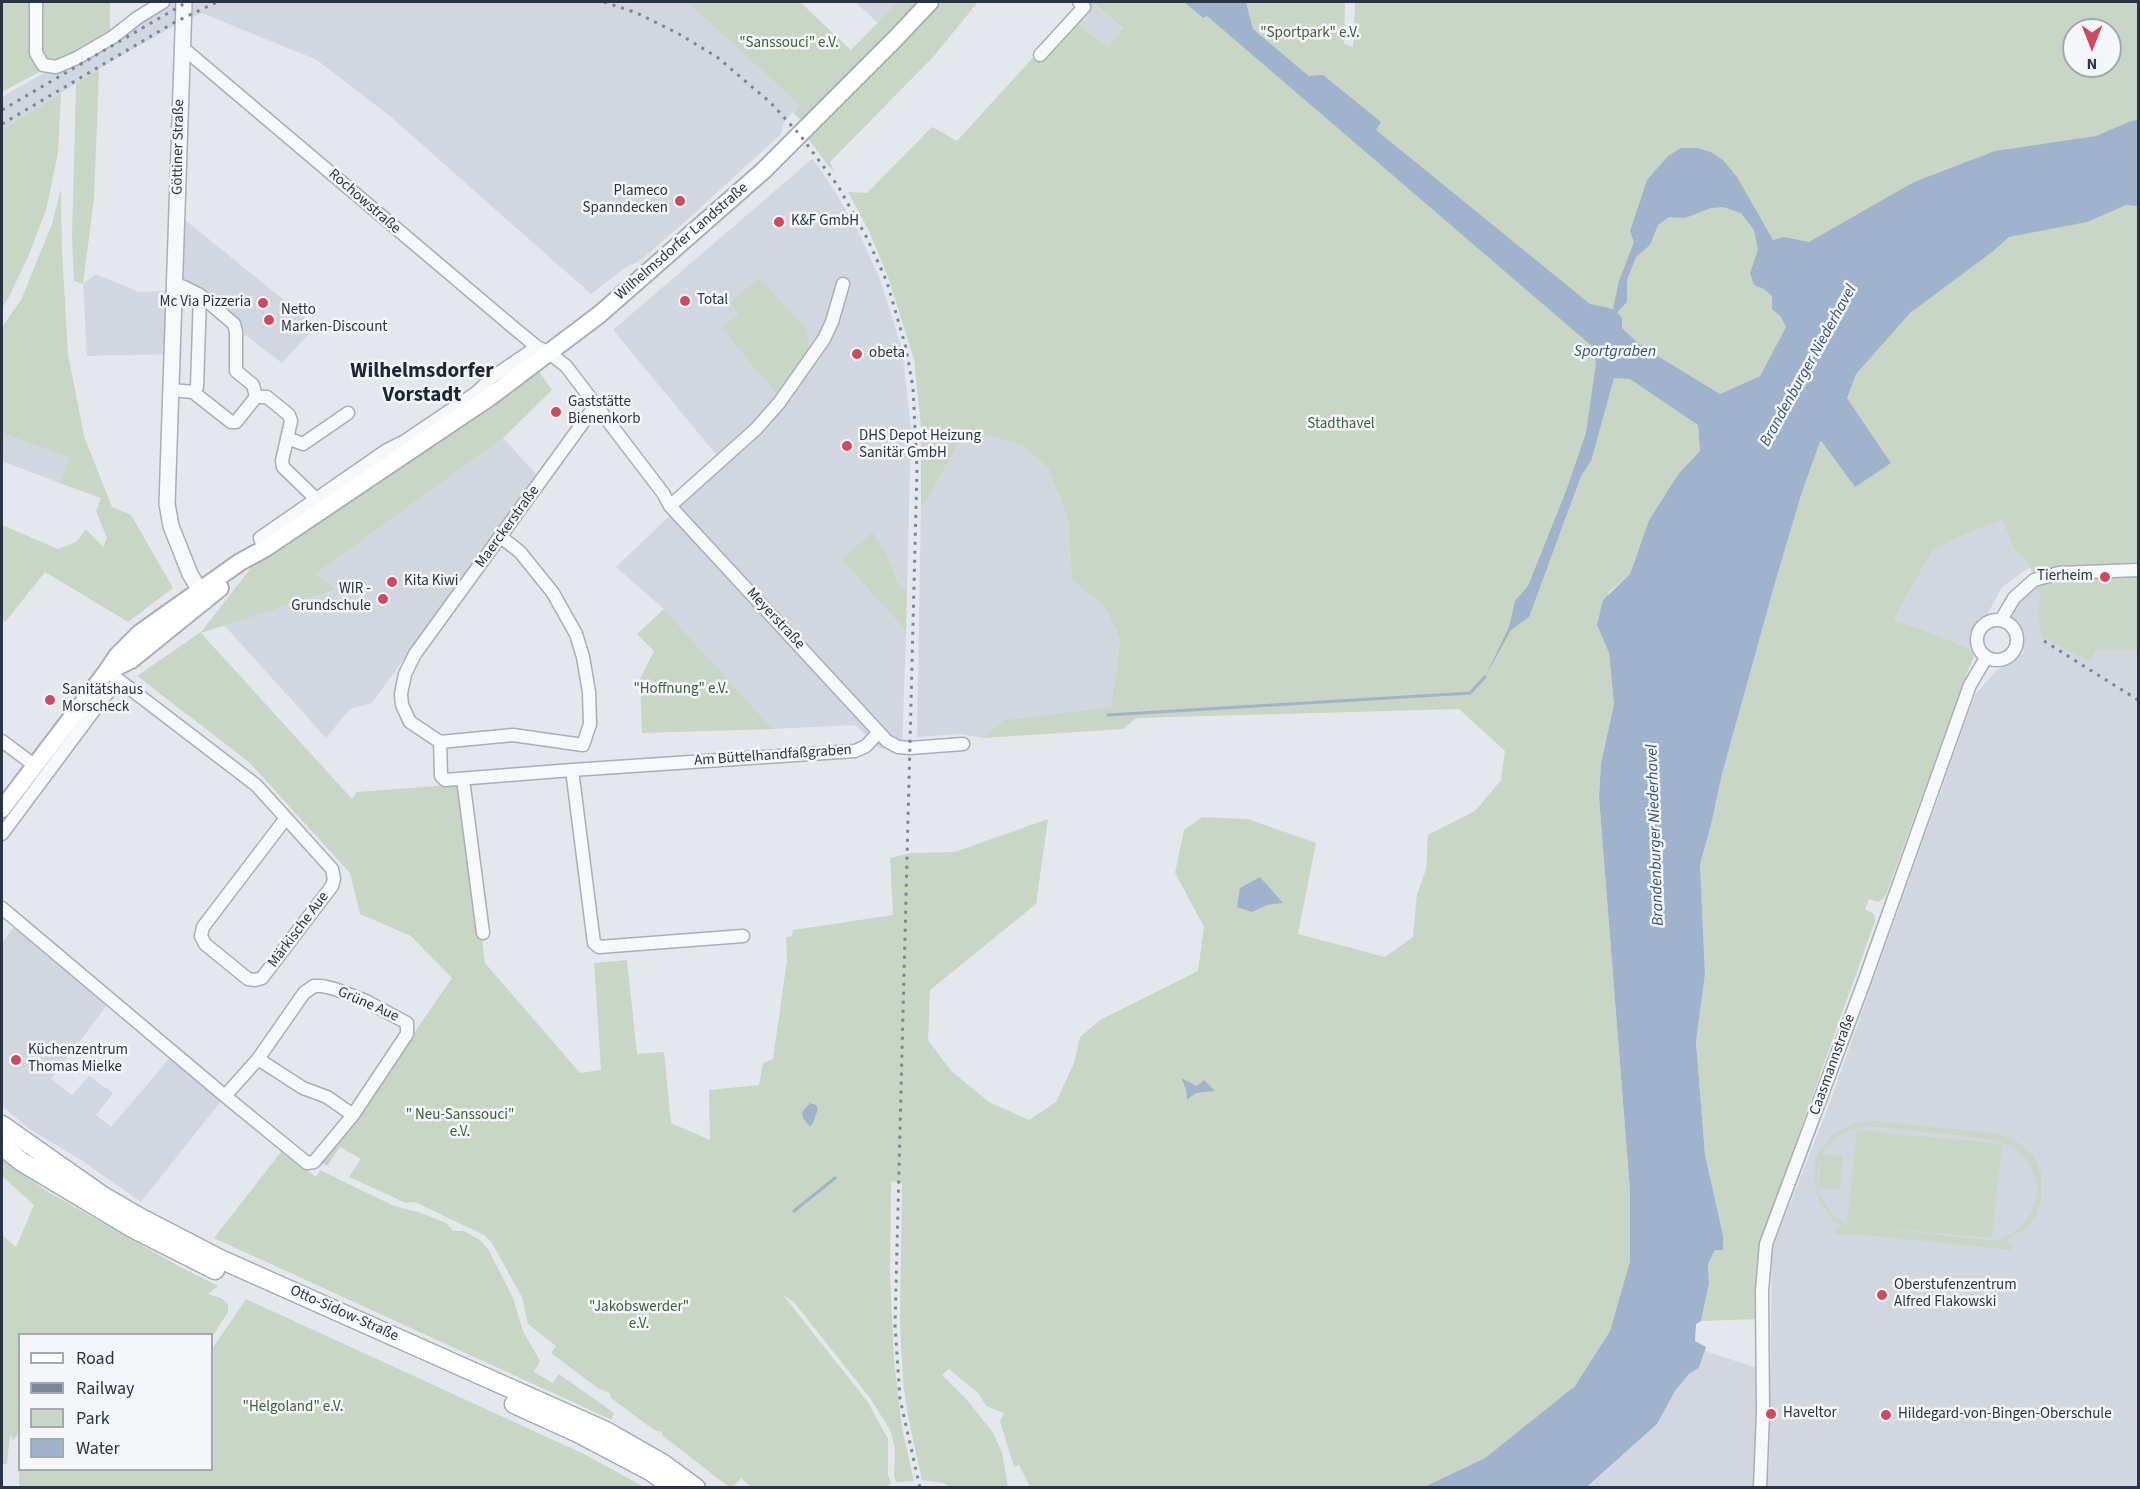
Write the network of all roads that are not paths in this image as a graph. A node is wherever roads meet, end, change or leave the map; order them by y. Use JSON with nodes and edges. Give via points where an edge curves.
{"nodes":[{"id":1,"x":36,"y":2,"type":"edge"},
{"id":2,"x":163,"y":2,"type":"edge"},
{"id":3,"x":930,"y":2,"type":"edge"},
{"id":4,"x":1079,"y":2,"type":"edge"},
{"id":5,"x":184,"y":6,"type":"edge"},
{"id":6,"x":183,"y":48,"type":"junction"},
{"id":7,"x":1040,"y":55,"type":"dead end"},
{"id":8,"x":175,"y":284,"type":"junction"},
{"id":9,"x":843,"y":284,"type":"dead end"},
{"id":10,"x":200,"y":295,"type":"junction"},
{"id":11,"x":543,"y":349,"type":"junction"},
{"id":12,"x":172,"y":390,"type":"junction"},
{"id":13,"x":193,"y":392,"type":"junction"},
{"id":14,"x":256,"y":398,"type":"junction"},
{"id":15,"x":596,"y":406,"type":"junction"},
{"id":16,"x":348,"y":413,"type":"dead end"},
{"id":17,"x":287,"y":438,"type":"junction"},
{"id":18,"x":324,"y":499,"type":"junction"},
{"id":19,"x":670,"y":506,"type":"junction"},
{"id":20,"x":501,"y":537,"type":"junction"},
{"id":21,"x":2139,"y":570,"type":"edge"},
{"id":22,"x":202,"y":597,"type":"junction"},
{"id":23,"x":2001,"y":620,"type":"junction"},
{"id":24,"x":1986,"y":657,"type":"junction"},
{"id":25,"x":113,"y":676,"type":"junction"},
{"id":26,"x":879,"y":732,"type":"junction"},
{"id":27,"x":2,"y":741,"type":"edge"},
{"id":28,"x":440,"y":742,"type":"junction"},
{"id":29,"x":963,"y":744,"type":"dead end"},
{"id":30,"x":34,"y":765,"type":"junction"},
{"id":31,"x":572,"y":770,"type":"junction"},
{"id":32,"x":463,"y":779,"type":"junction"},
{"id":33,"x":2,"y":809,"type":"edge"},
{"id":34,"x":286,"y":818,"type":"junction"},
{"id":35,"x":2,"y":834,"type":"edge"},
{"id":36,"x":2,"y":908,"type":"edge"},
{"id":37,"x":483,"y":933,"type":"dead end"},
{"id":38,"x":743,"y":936,"type":"dead end"},
{"id":39,"x":258,"y":1059,"type":"junction"},
{"id":40,"x":225,"y":1096,"type":"junction"},
{"id":41,"x":353,"y":1114,"type":"junction"},
{"id":42,"x":2,"y":1125,"type":"edge"},
{"id":43,"x":2,"y":1146,"type":"edge"},
{"id":44,"x":674,"y":1488,"type":"edge"},
{"id":45,"x":696,"y":1488,"type":"edge"},
{"id":46,"x":1760,"y":1488,"type":"edge"}],
"edges":[{"from":1,"to":2,"type":"street","via":[[36,52],[43,65],[56,67],[113,37]]},
{"from":3,"to":11,"type":"main road","name":"Wilhelmsdorfer Landstraße","via":[[732,200],[600,314]]},
{"from":4,"to":7,"type":"street","via":[[1084,7]]},
{"from":5,"to":6,"type":"street","name":"Göttiner Straße"},
{"from":6,"to":8,"type":"street","name":"Göttiner Straße"},
{"from":6,"to":11,"type":"street","name":"Rochowstraße"},
{"from":8,"to":10,"type":"street"},
{"from":8,"to":12,"type":"street","name":"Göttiner Straße"},
{"from":9,"to":19,"type":"street","via":[[824,339],[779,403],[756,429]]},
{"from":10,"to":13,"type":"street","via":[[197,387]]},
{"from":10,"to":14,"type":"street","via":[[234,324],[236,371],[253,385]]},
{"from":11,"to":15,"type":"street","name":"Meyerstraße","via":[[566,366]]},
{"from":11,"to":18,"type":"main road","name":"Wilhelmsdorfer Landstraße","via":[[490,398]]},
{"from":12,"to":13,"type":"street"},
{"from":12,"to":22,"type":"street","name":"Göttiner Straße","via":[[167,504],[189,574]]},
{"from":13,"to":14,"type":"street","via":[[231,422],[236,422]]},
{"from":14,"to":17,"type":"street","via":[[267,397],[289,415]]},
{"from":15,"to":19,"type":"street","name":"Meyerstraße"},
{"from":15,"to":20,"type":"street","name":"Maerckerstraße"},
{"from":16,"to":17,"type":"street","via":[[303,444]]},
{"from":17,"to":18,"type":"street","via":[[283,466]]},
{"from":18,"to":22,"type":"main road","name":"Wilhelmsdorfer Landstraße","via":[[261,551],[240,562]]},
{"from":19,"to":26,"type":"street","name":"Meyerstraße"},
{"from":20,"to":28,"type":"street","name":"Maerckerstraße","via":[[416,654],[404,680],[401,694],[405,714],[417,728]]},
{"from":20,"to":28,"type":"street","via":[[520,552],[553,593],[576,634],[589,692],[590,724],[583,745],[513,735]]},
{"from":21,"to":23,"type":"street","via":[[2059,573],[2034,580],[2014,598]]},
{"from":22,"to":25,"type":"main road","name":"Wilhelmsdorfer Landstraße"},
{"from":23,"to":24,"type":"street","via":[[1987,622],[1978,633],[1978,647]]},
{"from":23,"to":24,"type":"street","via":[[2015,630],[2017,648],[2004,660]]},
{"from":24,"to":46,"type":"street","name":"Caasmannstraße","via":[[1970,685],[1766,1244]]},
{"from":25,"to":30,"type":"main road"},
{"from":25,"to":34,"type":"street","name":"Märkische Aue","via":[[256,785]]},
{"from":25,"to":35,"type":"street","via":[[104,697]]},
{"from":26,"to":29,"type":"street","via":[[898,747]]},
{"from":26,"to":31,"type":"street","name":"Am Büttelhandfaßgraben","via":[[855,751]]},
{"from":27,"to":30,"type":"street"},
{"from":28,"to":32,"type":"street","name":"Am Büttelhandfaßgraben","via":[[441,776],[445,780]]},
{"from":30,"to":33,"type":"main road"},
{"from":31,"to":32,"type":"street","name":"Am Büttelhandfaßgraben"},
{"from":31,"to":38,"type":"street","via":[[594,943],[599,947],[627,946]]},
{"from":32,"to":37,"type":"street"},
{"from":34,"to":34,"type":"street","name":"Märkische Aue","via":[[332,870],[334,879],[262,978],[248,979],[205,944],[201,936],[203,927]]},
{"from":36,"to":40,"type":"street","name":"Grüne Aue"},
{"from":39,"to":40,"type":"street","name":"Grüne Aue"},
{"from":39,"to":41,"type":"street"},
{"from":39,"to":41,"type":"street","name":"Grüne Aue","via":[[304,993],[314,986],[366,1000],[401,1018],[407,1023],[407,1034]]},
{"from":40,"to":41,"type":"street","name":"Grüne Aue","via":[[307,1163],[314,1162]]},
{"from":42,"to":45,"type":"main road","name":"Otto-Sidow-Straße","via":[[141,1218],[220,1259],[606,1431]]},
{"from":43,"to":44,"type":"main road","name":"Otto-Sidow-Straße","via":[[134,1229],[216,1271],[578,1433]]}]}
